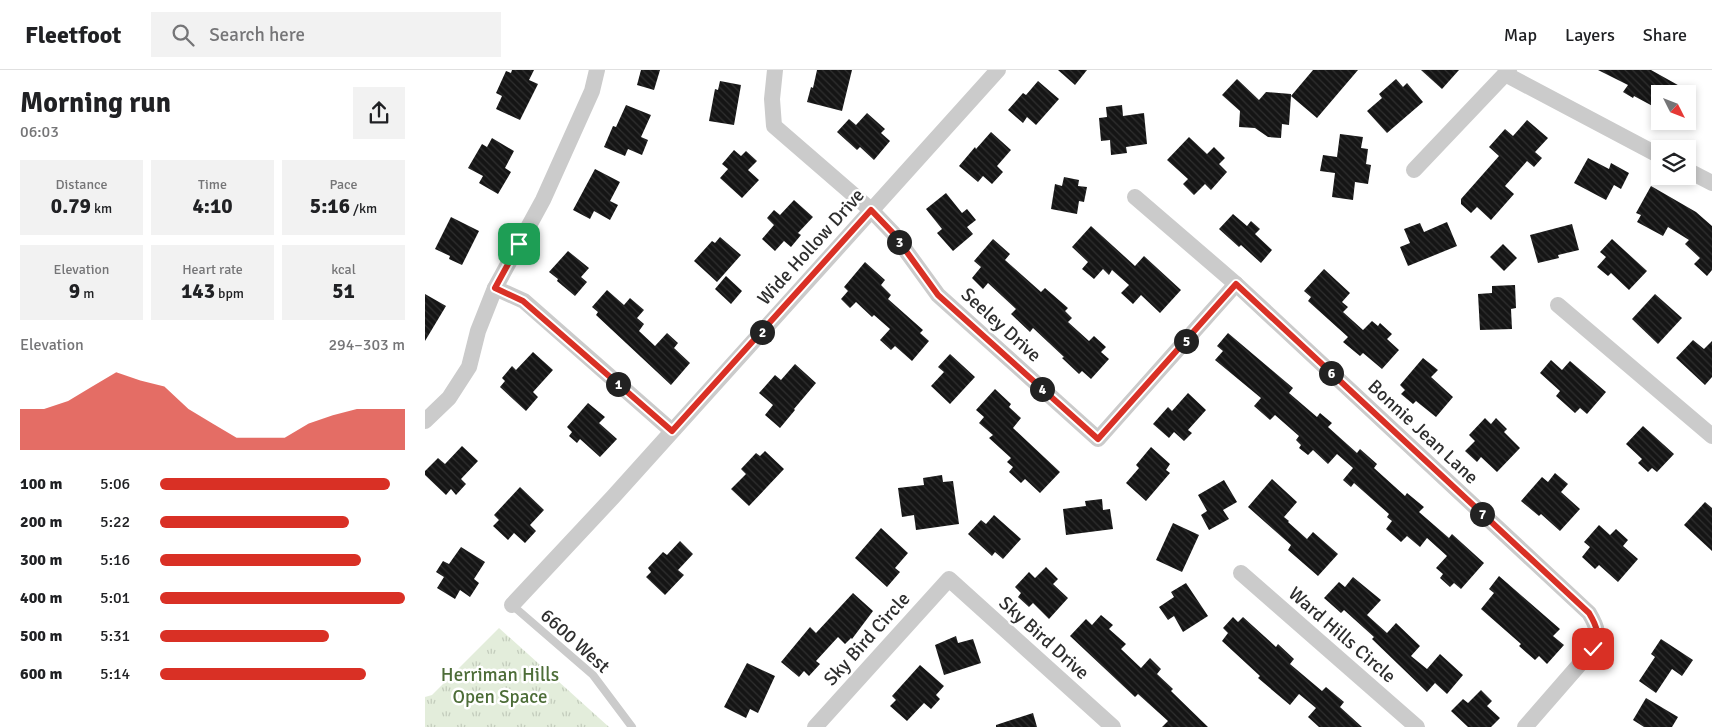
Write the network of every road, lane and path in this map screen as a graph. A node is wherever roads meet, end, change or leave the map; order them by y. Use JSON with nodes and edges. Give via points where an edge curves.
{"nodes":[{"id":1,"x":597,"y":70,"type":"edge"},
{"id":2,"x":775,"y":70,"type":"edge"},
{"id":3,"x":998,"y":70,"type":"edge"},
{"id":4,"x":1507,"y":72,"type":"edge"},
{"id":5,"x":1651,"y":151,"type":"edge"},
{"id":6,"x":1414,"y":170,"type":"dead end"},
{"id":7,"x":1696,"y":175,"type":"edge"},
{"id":8,"x":1712,"y":184,"type":"edge"},
{"id":9,"x":1135,"y":197,"type":"dead end"},
{"id":10,"x":871,"y":210,"type":"junction"},
{"id":11,"x":1236,"y":284,"type":"junction"},
{"id":12,"x":495,"y":288,"type":"junction"},
{"id":13,"x":1558,"y":305,"type":"dead end"},
{"id":14,"x":425,"y":421,"type":"edge"},
{"id":15,"x":672,"y":431,"type":"junction"},
{"id":16,"x":1712,"y":436,"type":"edge"},
{"id":17,"x":1241,"y":573,"type":"dead end"},
{"id":18,"x":949,"y":579,"type":"joint"},
{"id":19,"x":512,"y":605,"type":"joint"},
{"id":20,"x":632,"y":727,"type":"edge"},
{"id":21,"x":815,"y":727,"type":"edge"},
{"id":22,"x":1113,"y":727,"type":"edge"},
{"id":23,"x":1417,"y":727,"type":"edge"},
{"id":24,"x":1525,"y":727,"type":"edge"}],
"edges":[{"from":1,"to":12,"type":"street","via":[[592,91],[543,200]]},
{"from":2,"to":10,"type":"street","via":[[771,99],[774,126]]},
{"from":3,"to":10,"type":"street","name":"Wide Hollow Drive"},
{"from":4,"to":5,"type":"street"},
{"from":4,"to":6,"type":"street"},
{"from":7,"to":8,"type":"street"},
{"from":9,"to":11,"type":"street","name":"Bonnie Jean Lane"},
{"from":10,"to":11,"type":"street","name":"Seeley Drive","via":[[893,233],[938,295],[1098,439]]},
{"from":10,"to":15,"type":"street","name":"Wide Hollow Drive"},
{"from":11,"to":24,"type":"street","name":"Bonnie Jean Lane","via":[[1589,613],[1598,635],[1593,649]]},
{"from":12,"to":14,"type":"street","via":[[478,331],[469,367],[449,398]]},
{"from":12,"to":15,"type":"street","via":[[523,301]]},
{"from":13,"to":16,"type":"street"},
{"from":15,"to":19,"type":"street","name":"Wide Hollow Drive"},
{"from":17,"to":23,"type":"street","name":"Ward Hills Circle"},
{"from":18,"to":21,"type":"street","name":"Sky Bird Circle"},
{"from":18,"to":22,"type":"street","name":"Sky Bird Drive"},
{"from":19,"to":20,"type":"lane","name":"6600 West","via":[[593,675]]}]}
